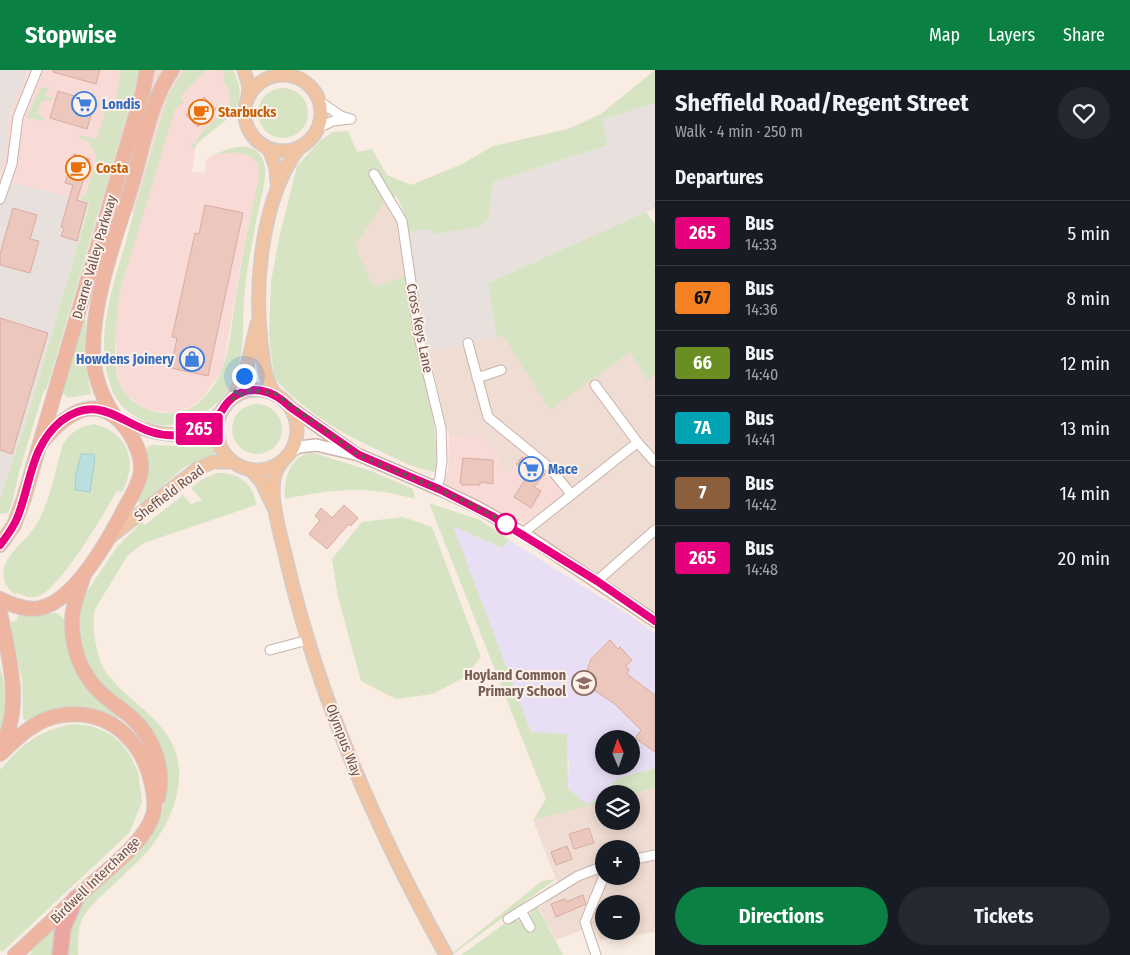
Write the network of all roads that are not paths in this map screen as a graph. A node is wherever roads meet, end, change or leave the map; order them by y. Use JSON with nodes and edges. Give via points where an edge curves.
{"nodes":[{"id":1,"x":38,"y":70,"type":"edge"},
{"id":2,"x":147,"y":70,"type":"edge"},
{"id":3,"x":172,"y":70,"type":"edge"},
{"id":4,"x":244,"y":70,"type":"edge"},
{"id":5,"x":262,"y":70,"type":"edge"},
{"id":6,"x":278,"y":76,"type":"junction"},
{"id":7,"x":248,"y":97,"type":"junction"},
{"id":8,"x":319,"y":101,"type":"junction"},
{"id":9,"x":318,"y":128,"type":"junction"},
{"id":10,"x":299,"y":148,"type":"junction"},
{"id":11,"x":269,"y":149,"type":"junction"},
{"id":12,"x":374,"y":174,"type":"dead end"},
{"id":13,"x":278,"y":185,"type":"junction"},
{"id":14,"x":0,"y":199,"type":"edge"},
{"id":15,"x":258,"y":320,"type":"junction"},
{"id":16,"x":468,"y":343,"type":"dead end"},
{"id":17,"x":501,"y":370,"type":"dead end"},
{"id":18,"x":477,"y":378,"type":"junction"},
{"id":19,"x":595,"y":385,"type":"dead end"},
{"id":20,"x":274,"y":393,"type":"junction"},
{"id":21,"x":232,"y":399,"type":"junction"},
{"id":22,"x":290,"y":407,"type":"junction"},
{"id":23,"x":220,"y":413,"type":"junction"},
{"id":24,"x":117,"y":417,"type":"junction"},
{"id":25,"x":638,"y":443,"type":"junction"},
{"id":26,"x":40,"y":444,"type":"junction"},
{"id":27,"x":291,"y":451,"type":"junction"},
{"id":28,"x":359,"y":455,"type":"junction"},
{"id":29,"x":232,"y":462,"type":"junction"},
{"id":30,"x":282,"y":462,"type":"junction"},
{"id":31,"x":655,"y":462,"type":"edge"},
{"id":32,"x":251,"y":470,"type":"junction"},
{"id":33,"x":436,"y":488,"type":"junction"},
{"id":34,"x":571,"y":494,"type":"junction"},
{"id":35,"x":276,"y":512,"type":"junction"},
{"id":36,"x":655,"y":530,"type":"edge"},
{"id":37,"x":523,"y":534,"type":"junction"},
{"id":38,"x":110,"y":537,"type":"junction"},
{"id":39,"x":0,"y":545,"type":"edge"},
{"id":40,"x":84,"y":574,"type":"junction"},
{"id":41,"x":597,"y":581,"type":"junction"},
{"id":42,"x":0,"y":599,"type":"edge"},
{"id":43,"x":0,"y":612,"type":"edge"},
{"id":44,"x":655,"y":621,"type":"edge"},
{"id":45,"x":308,"y":640,"type":"junction"},
{"id":46,"x":270,"y":650,"type":"dead end"},
{"id":47,"x":0,"y":657,"type":"edge"},
{"id":48,"x":12,"y":684,"type":"junction"},
{"id":49,"x":0,"y":749,"type":"edge"},
{"id":50,"x":0,"y":754,"type":"edge"},
{"id":51,"x":155,"y":808,"type":"junction"},
{"id":52,"x":655,"y":855,"type":"edge"},
{"id":53,"x":640,"y":858,"type":"edge"},
{"id":54,"x":595,"y":872,"type":"edge"},
{"id":55,"x":598,"y":885,"type":"edge"},
{"id":56,"x":76,"y":898,"type":"junction"},
{"id":57,"x":521,"y":911,"type":"junction"},
{"id":58,"x":508,"y":919,"type":"dead end"},
{"id":59,"x":530,"y":927,"type":"dead end"},
{"id":60,"x":15,"y":955,"type":"edge"},
{"id":61,"x":60,"y":955,"type":"edge"},
{"id":62,"x":446,"y":955,"type":"edge"},
{"id":63,"x":596,"y":955,"type":"edge"}],
"edges":[{"from":1,"to":14,"type":"street","via":[[18,117],[12,164]]},
{"from":2,"to":26,"type":"highway","name":"Dearne Valley Parkway"},
{"from":3,"to":24,"type":"highway","name":"Dearne Valley Parkway","via":[[155,103],[96,314],[93,354],[96,378],[98,387]]},
{"from":4,"to":7,"type":"main road","via":[[249,86]]},
{"from":5,"to":6,"type":"main road"},
{"from":6,"to":7,"type":"main road","via":[[260,82]]},
{"from":6,"to":8,"type":"main road","via":[[303,81]]},
{"from":7,"to":11,"type":"main road","via":[[245,111],[249,131],[255,140]]},
{"from":8,"to":9,"type":"main road"},
{"from":8,"to":9,"type":"street","via":[[351,119],[333,121]]},
{"from":9,"to":10,"type":"main road"},
{"from":10,"to":11,"type":"main road"},
{"from":10,"to":13,"type":"main road"},
{"from":11,"to":13,"type":"main road"},
{"from":12,"to":33,"type":"street","name":"Cross Keys Lane","via":[[402,221],[419,337],[441,428],[442,460]]},
{"from":13,"to":15,"type":"main road","via":[[258,282]]},
{"from":15,"to":20,"type":"main road","via":[[262,365]]},
{"from":15,"to":21,"type":"main road","via":[[246,371]]},
{"from":16,"to":18,"type":"street"},
{"from":17,"to":18,"type":"street"},
{"from":18,"to":34,"type":"street","via":[[488,417],[550,468]]},
{"from":19,"to":25,"type":"street"},
{"from":20,"to":21,"type":"main road","via":[[251,390]]},
{"from":20,"to":22,"type":"main road"},
{"from":21,"to":23,"type":"main road"},
{"from":22,"to":27,"type":"main road","via":[[297,429]]},
{"from":22,"to":28,"type":"main road"},
{"from":23,"to":24,"type":"main road","via":[[203,428],[176,435],[155,434]]},
{"from":23,"to":29,"type":"main road","via":[[218,440]]},
{"from":24,"to":26,"type":"highway","via":[[98,409],[77,411],[59,423]]},
{"from":24,"to":38,"type":"highway","name":"Dearne Valley Parkway","via":[[137,446],[141,468],[134,491]]},
{"from":25,"to":31,"type":"street"},
{"from":25,"to":34,"type":"street"},
{"from":26,"to":39,"type":"highway","name":"Dearne Valley Parkway","via":[[18,517]]},
{"from":27,"to":28,"type":"main road","via":[[314,445]]},
{"from":27,"to":30,"type":"main road"},
{"from":28,"to":33,"type":"main road"},
{"from":29,"to":32,"type":"main road"},
{"from":29,"to":38,"type":"main road","name":"Sheffield Road","via":[[204,464],[192,471]]},
{"from":30,"to":32,"type":"main road","via":[[267,469]]},
{"from":30,"to":35,"type":"main road","name":"Olympus Way","via":[[273,480]]},
{"from":32,"to":35,"type":"main road","name":"Olympus Way","via":[[261,481]]},
{"from":33,"to":37,"type":"main road"},
{"from":34,"to":37,"type":"street"},
{"from":35,"to":45,"type":"main road","name":"Olympus Way"},
{"from":36,"to":41,"type":"street"},
{"from":37,"to":41,"type":"main road"},
{"from":38,"to":40,"type":"highway","name":"Dearne Valley Parkway"},
{"from":40,"to":42,"type":"highway","via":[[62,596],[40,608],[16,606]]},
{"from":40,"to":51,"type":"highway","via":[[73,610],[77,656],[96,688],[133,719],[152,746],[161,776]]},
{"from":41,"to":44,"type":"main road"},
{"from":43,"to":48,"type":"highway"},
{"from":45,"to":46,"type":"street"},
{"from":45,"to":62,"type":"main road","name":"Olympus Way","via":[[340,733],[376,821],[408,888]]},
{"from":47,"to":48,"type":"highway"},
{"from":48,"to":49,"type":"highway","via":[[11,722]]},
{"from":50,"to":51,"type":"highway","via":[[32,726],[54,717],[73,714],[104,720],[131,739],[144,758]]},
{"from":51,"to":56,"type":"highway","name":"Birdwell Interchange","via":[[143,833]]},
{"from":52,"to":53,"type":"street"},
{"from":54,"to":57,"type":"street","via":[[578,876]]},
{"from":55,"to":63,"type":"street","via":[[585,922]]},
{"from":56,"to":60,"type":"highway","name":"Birdwell Interchange"},
{"from":56,"to":61,"type":"highway","via":[[60,936]]},
{"from":57,"to":58,"type":"street"},
{"from":57,"to":59,"type":"street"}]}
